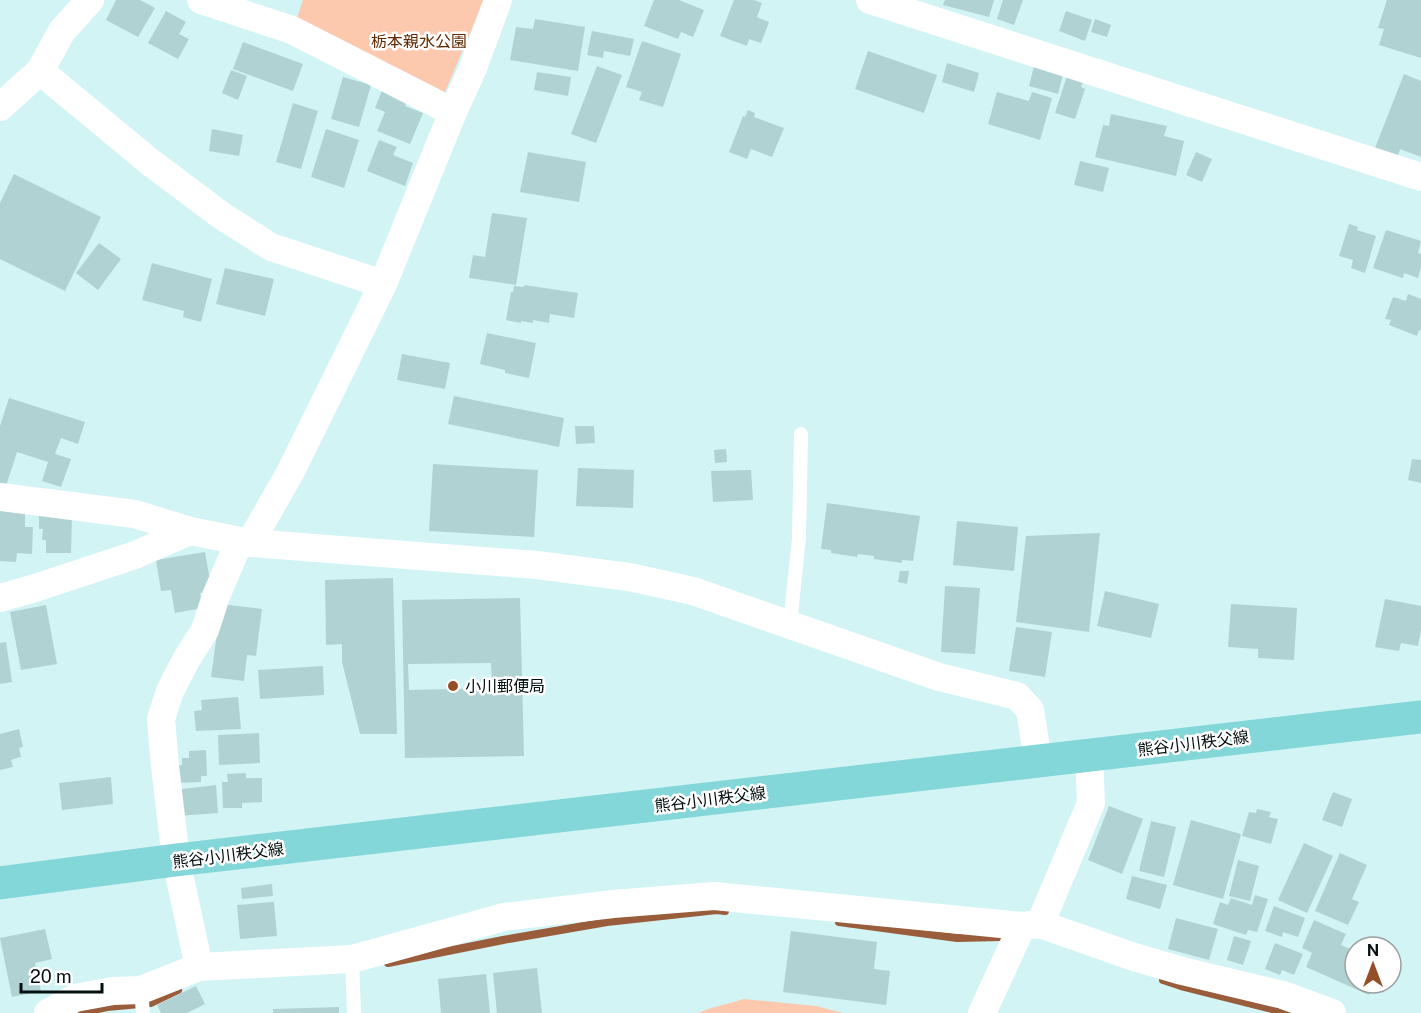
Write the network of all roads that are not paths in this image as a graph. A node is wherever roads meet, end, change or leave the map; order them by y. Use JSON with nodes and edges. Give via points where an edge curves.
{"nodes":[{"id":1,"x":90,"y":0,"type":"edge"},
{"id":2,"x":201,"y":0,"type":"edge"},
{"id":3,"x":498,"y":0,"type":"edge"},
{"id":4,"x":870,"y":0,"type":"edge"},
{"id":5,"x":40,"y":71,"type":"junction"},
{"id":6,"x":0,"y":107,"type":"edge"},
{"id":7,"x":453,"y":112,"type":"junction"},
{"id":8,"x":1421,"y":177,"type":"edge"},
{"id":9,"x":383,"y":284,"type":"junction"},
{"id":10,"x":801,"y":434,"type":"dead end"},
{"id":11,"x":0,"y":497,"type":"edge"},
{"id":12,"x":190,"y":531,"type":"junction"},
{"id":13,"x":245,"y":543,"type":"junction"},
{"id":14,"x":0,"y":598,"type":"edge"},
{"id":15,"x":790,"y":624,"type":"junction"},
{"id":16,"x":1421,"y":717,"type":"edge"},
{"id":17,"x":1089,"y":755,"type":"junction"},
{"id":18,"x":1038,"y":761,"type":"junction"},
{"id":19,"x":176,"y":860,"type":"junction"},
{"id":20,"x":0,"y":883,"type":"edge"},
{"id":21,"x":1031,"y":925,"type":"junction"},
{"id":22,"x":352,"y":959,"type":"junction"},
{"id":23,"x":199,"y":968,"type":"junction"},
{"id":24,"x":142,"y":1002,"type":"edge"},
{"id":25,"x":48,"y":1013,"type":"edge"},
{"id":26,"x":354,"y":1013,"type":"edge"},
{"id":27,"x":982,"y":1013,"type":"edge"},
{"id":28,"x":1332,"y":1013,"type":"edge"}],
"edges":[{"from":1,"to":5,"type":"street","via":[[62,31]]},
{"from":2,"to":7,"type":"street","via":[[292,30]]},
{"from":3,"to":7,"type":"street"},
{"from":4,"to":8,"type":"street"},
{"from":5,"to":6,"type":"street"},
{"from":5,"to":9,"type":"street","via":[[150,162],[271,247]]},
{"from":7,"to":9,"type":"street"},
{"from":9,"to":13,"type":"street","via":[[291,471]]},
{"from":10,"to":15,"type":"lane","via":[[799,538]]},
{"from":11,"to":12,"type":"street","via":[[135,514]]},
{"from":12,"to":13,"type":"street"},
{"from":12,"to":14,"type":"street","via":[[135,555]]},
{"from":13,"to":15,"type":"street","via":[[577,569],[693,591]]},
{"from":13,"to":19,"type":"street","via":[[216,596],[205,630],[170,691],[161,719]]},
{"from":15,"to":18,"type":"street","via":[[939,677],[1017,696],[1030,710]]},
{"from":16,"to":17,"type":"main road","name":"熊谷小川秩父線"},
{"from":17,"to":18,"type":"main road","name":"熊谷小川秩父線"},
{"from":17,"to":21,"type":"street","via":[[1091,803]]},
{"from":18,"to":19,"type":"main road","name":"熊谷小川秩父線"},
{"from":19,"to":20,"type":"main road","name":"熊谷小川秩父線"},
{"from":19,"to":23,"type":"street"},
{"from":21,"to":22,"type":"street","via":[[714,896],[504,917]]},
{"from":21,"to":27,"type":"street"},
{"from":21,"to":28,"type":"street","via":[[1182,971],[1283,995]]},
{"from":22,"to":23,"type":"street"},
{"from":22,"to":26,"type":"lane"},
{"from":23,"to":24,"type":"street"},
{"from":24,"to":25,"type":"street","via":[[113,991],[75,998]]}]}
